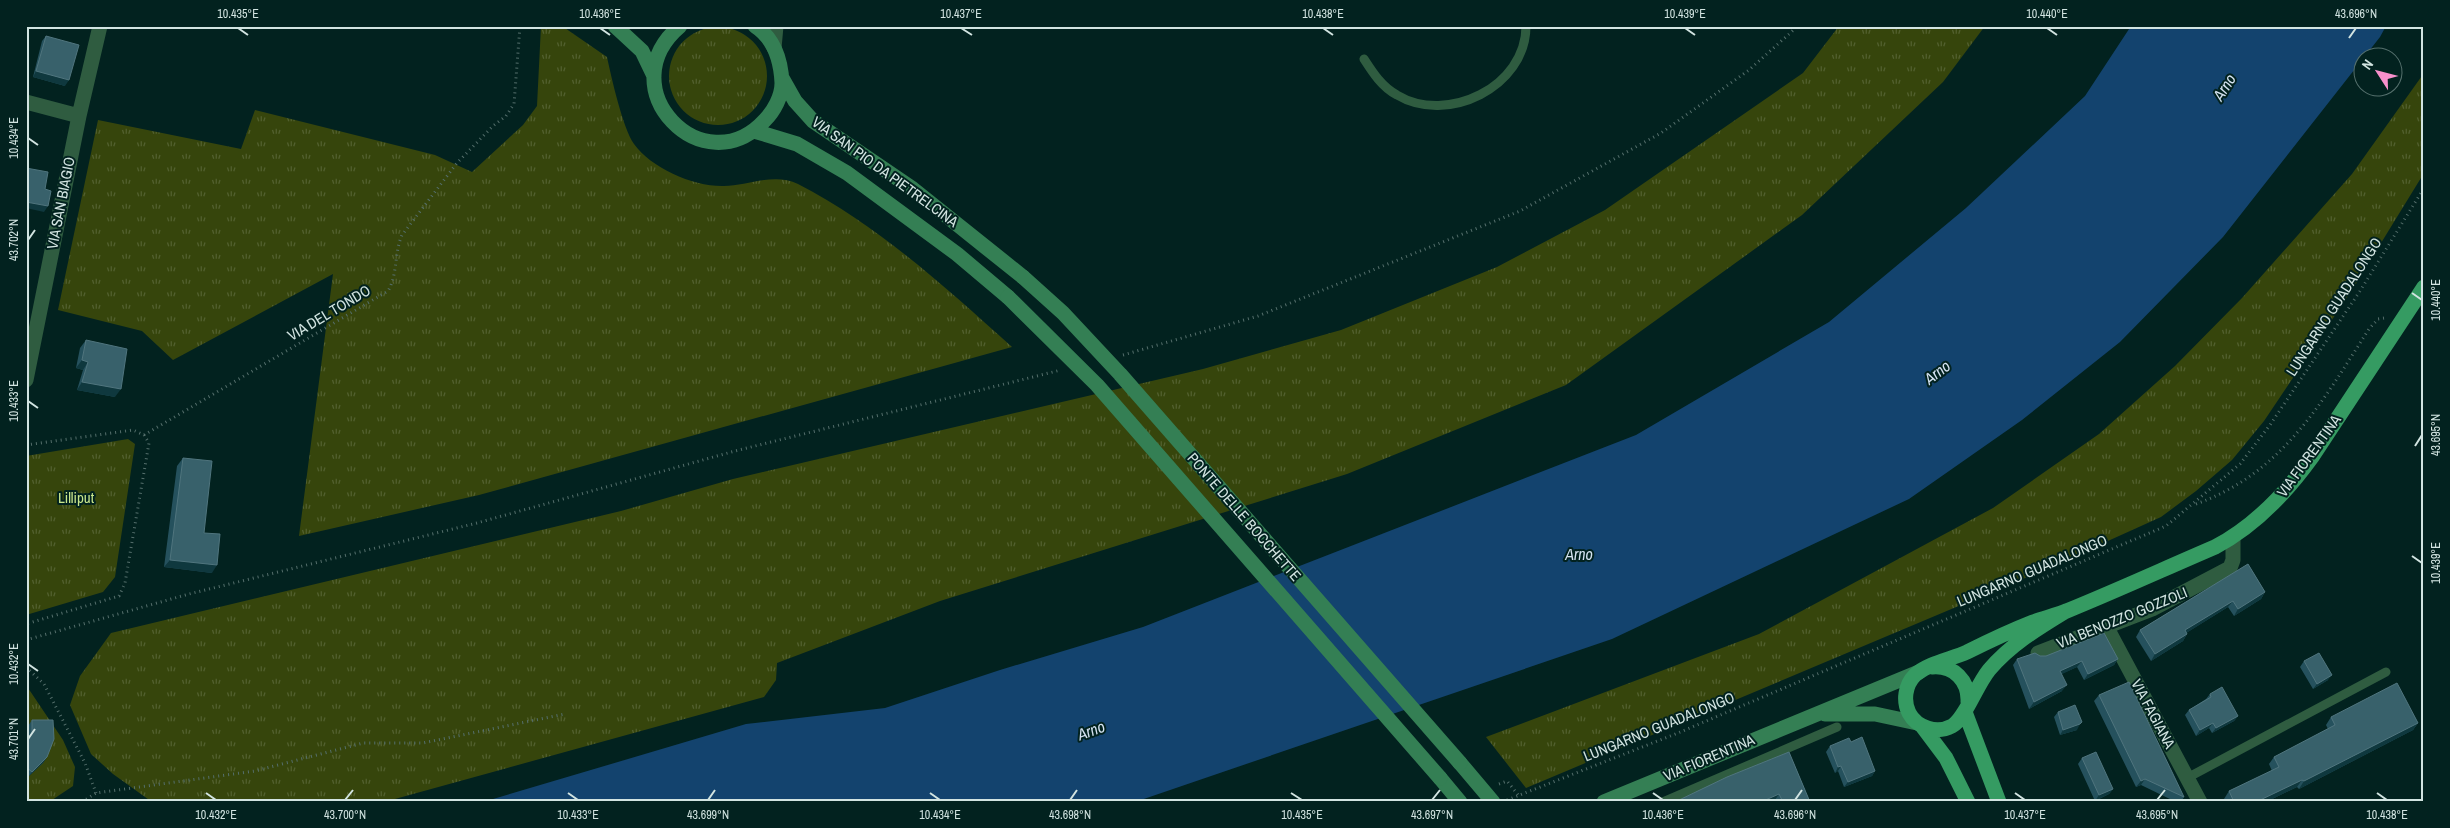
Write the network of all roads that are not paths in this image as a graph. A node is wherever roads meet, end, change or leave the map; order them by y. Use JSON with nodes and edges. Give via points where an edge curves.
{"nodes":[{"id":1,"x":100,"y":26,"type":"edge"},
{"id":2,"x":615,"y":26,"type":"edge"},
{"id":3,"x":680,"y":26,"type":"edge"},
{"id":4,"x":755,"y":26,"type":"edge"},
{"id":5,"x":776,"y":26,"type":"edge"},
{"id":6,"x":1526,"y":26,"type":"edge"},
{"id":7,"x":774,"y":48,"type":"junction"},
{"id":8,"x":1364,"y":59,"type":"dead end"},
{"id":9,"x":654,"y":76,"type":"junction"},
{"id":10,"x":782,"y":77,"type":"junction"},
{"id":11,"x":26,"y":102,"type":"edge"},
{"id":12,"x":79,"y":116,"type":"junction"},
{"id":13,"x":754,"y":130,"type":"junction"},
{"id":14,"x":1023,"y":277,"type":"joint"},
{"id":15,"x":2424,"y":286,"type":"edge"},
{"id":16,"x":1008,"y":297,"type":"joint"},
{"id":17,"x":26,"y":380,"type":"edge"},
{"id":18,"x":2233,"y":537,"type":"junction"},
{"id":19,"x":2066,"y":611,"type":"junction"},
{"id":20,"x":2106,"y":626,"type":"junction"},
{"id":21,"x":2038,"y":653,"type":"edge"},
{"id":22,"x":1924,"y":670,"type":"junction"},
{"id":23,"x":2386,"y":672,"type":"dead end"},
{"id":24,"x":1967,"y":707,"type":"junction"},
{"id":25,"x":1814,"y":714,"type":"junction"},
{"id":26,"x":1920,"y":725,"type":"junction"},
{"id":27,"x":1836,"y":727,"type":"dead end"},
{"id":28,"x":2187,"y":778,"type":"junction"},
{"id":29,"x":1460,"y":802,"type":"edge"},
{"id":30,"x":1493,"y":802,"type":"edge"},
{"id":31,"x":1604,"y":802,"type":"edge"},
{"id":32,"x":1663,"y":802,"type":"edge"},
{"id":33,"x":1968,"y":802,"type":"edge"},
{"id":34,"x":1999,"y":802,"type":"edge"},
{"id":35,"x":2200,"y":802,"type":"edge"}],
"edges":[{"from":1,"to":12,"type":"street","name":"VIA SAN BIAGIO"},
{"from":2,"to":9,"type":"main road","via":[[642,51]]},
{"from":3,"to":9,"type":"main road","via":[[662,47]]},
{"from":4,"to":7,"type":"main road"},
{"from":5,"to":7,"type":"street"},
{"from":6,"to":8,"type":"lane","via":[[1518,57],[1503,78],[1483,95],[1465,102],[1441,106],[1420,104],[1397,96],[1378,80]]},
{"from":7,"to":10,"type":"main road"},
{"from":9,"to":13,"type":"main road","via":[[656,96],[662,109],[671,122],[687,134],[716,142],[736,139]]},
{"from":10,"to":13,"type":"main road","via":[[782,88],[774,107]]},
{"from":10,"to":14,"type":"main road","name":"VIA SAN PIO DA PIETRELCINA","via":[[795,102],[813,121],[912,189]]},
{"from":11,"to":12,"type":"street"},
{"from":12,"to":17,"type":"street","name":"VIA SAN BIAGIO"},
{"from":13,"to":16,"type":"main road","name":"VIA SAN PIO DA PIETRELCINA","via":[[797,144],[848,173]]},
{"from":14,"to":30,"type":"main road","name":"PONTE DELLE BOCCHETTE","bridge":true,"via":[[1107,359]]},
{"from":15,"to":18,"type":"main road","name":"VIA FIORENTINA","via":[[2296,479],[2264,512]]},
{"from":16,"to":29,"type":"main road","name":"PONTE DELLE BOCCHETTE","bridge":true,"via":[[1097,385]]},
{"from":18,"to":19,"type":"main road","name":"VIA FIORENTINA","via":[[2215,548]]},
{"from":18,"to":20,"type":"street","name":"VIA BENOZZO GOZZOLI","via":[[2230,568],[2152,609]]},
{"from":19,"to":22,"type":"main road","name":"VIA FIORENTINA","via":[[2033,622]]},
{"from":19,"to":24,"type":"main road","name":"VIA FIORENTINA","via":[[2004,654],[1976,686]]},
{"from":20,"to":21,"type":"street","name":"VIA BENOZZO GOZZOLI"},
{"from":20,"to":28,"type":"street","name":"VIA FAGIANA"},
{"from":22,"to":24,"type":"main road","via":[[1949,669],[1960,677],[1967,689]]},
{"from":22,"to":25,"type":"main road","name":"VIA FIORENTINA"},
{"from":22,"to":26,"type":"main road","via":[[1909,684],[1905,700],[1910,715]]},
{"from":23,"to":28,"type":"lane"},
{"from":24,"to":26,"type":"main road","name":"VIA FIORENTINA","via":[[1959,720],[1946,728],[1937,730]]},
{"from":24,"to":34,"type":"main road"},
{"from":25,"to":26,"type":"main road","name":"VIA FIORENTINA","via":[[1857,713]]},
{"from":25,"to":31,"type":"main road","name":"VIA FIORENTINA"},
{"from":26,"to":33,"type":"main road","via":[[1946,758]]},
{"from":27,"to":32,"type":"lane"},
{"from":28,"to":35,"type":"street","name":"VIA FAGIANA"}]}
